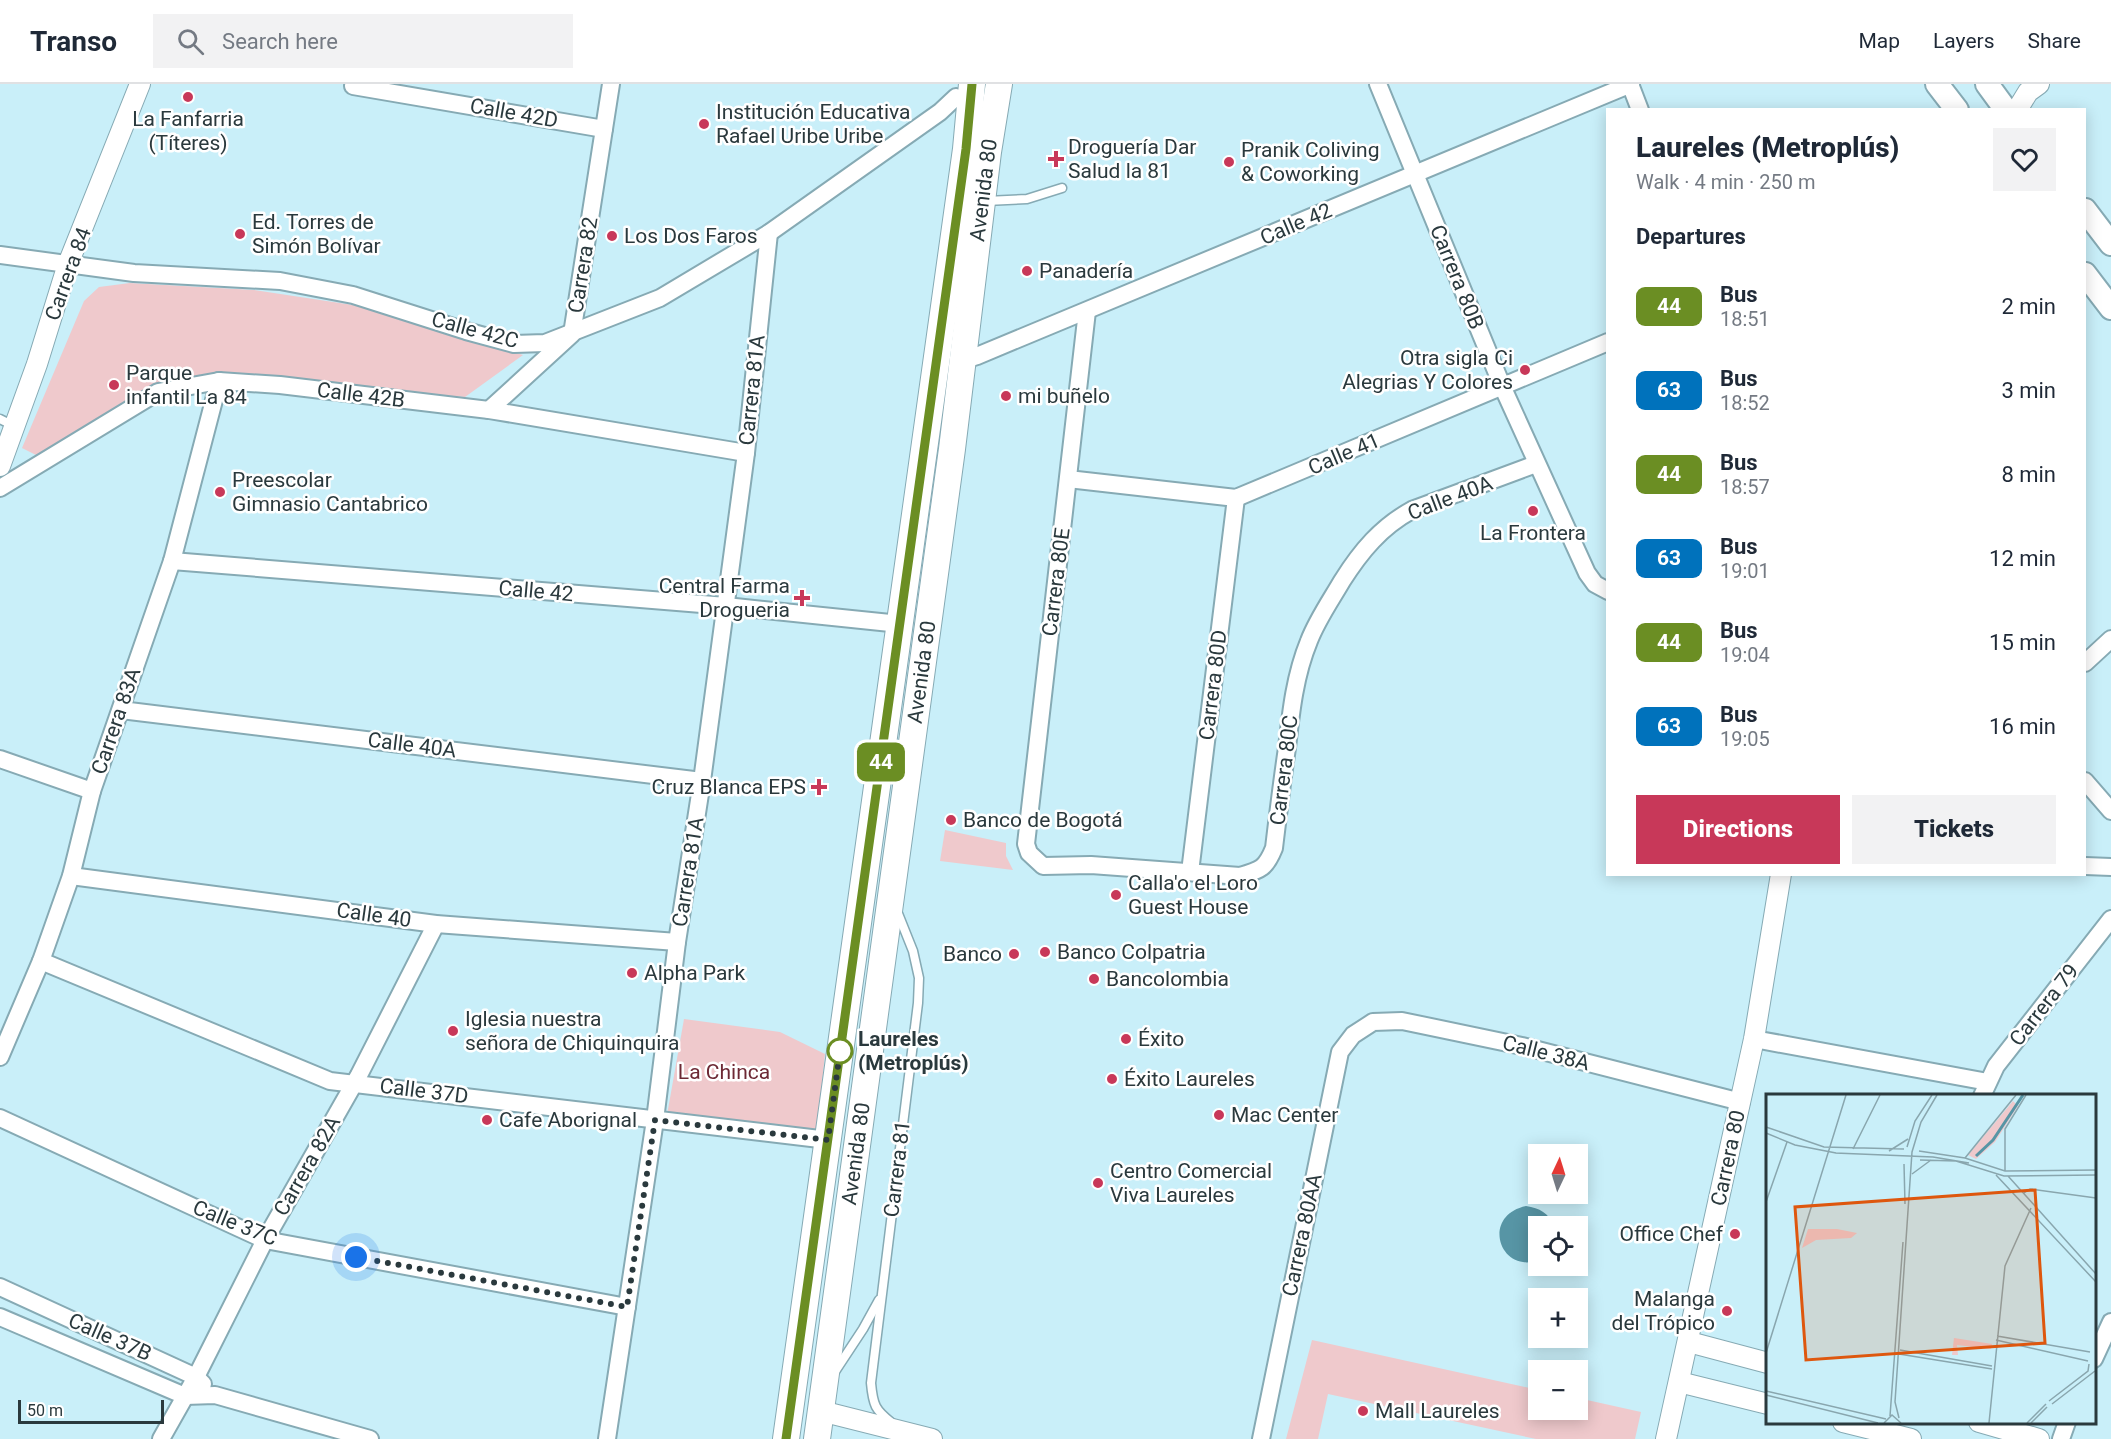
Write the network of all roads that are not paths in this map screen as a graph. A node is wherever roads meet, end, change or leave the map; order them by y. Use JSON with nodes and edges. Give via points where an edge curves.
{"nodes":[{"id":1,"x":140,"y":84,"type":"edge"},
{"id":2,"x":611,"y":84,"type":"edge"},
{"id":3,"x":999,"y":84,"type":"edge"},
{"id":4,"x":1378,"y":84,"type":"edge"},
{"id":5,"x":1630,"y":84,"type":"edge"},
{"id":6,"x":1937,"y":84,"type":"edge"},
{"id":7,"x":1987,"y":84,"type":"edge"},
{"id":8,"x":2038,"y":84,"type":"edge"},
{"id":9,"x":353,"y":86,"type":"dead end"},
{"id":10,"x":393,"y":88,"type":"edge"},
{"id":11,"x":962,"y":88,"type":"edge"},
{"id":12,"x":1639,"y":108,"type":"edge"},
{"id":13,"x":1955,"y":108,"type":"edge"},
{"id":14,"x":2005,"y":108,"type":"edge"},
{"id":15,"x":2018,"y":108,"type":"edge"},
{"id":16,"x":604,"y":129,"type":"junction"},
{"id":17,"x":1415,"y":174,"type":"junction"},
{"id":18,"x":1062,"y":188,"type":"dead end"},
{"id":19,"x":982,"y":201,"type":"junction"},
{"id":20,"x":2086,"y":211,"type":"edge"},
{"id":21,"x":769,"y":233,"type":"junction"},
{"id":22,"x":2111,"y":244,"type":"edge"},
{"id":23,"x":0,"y":255,"type":"edge"},
{"id":24,"x":68,"y":264,"type":"junction"},
{"id":25,"x":2086,"y":275,"type":"edge"},
{"id":26,"x":2111,"y":308,"type":"edge"},
{"id":27,"x":1087,"y":310,"type":"junction"},
{"id":28,"x":572,"y":334,"type":"junction"},
{"id":29,"x":1606,"y":343,"type":"edge"},
{"id":30,"x":961,"y":361,"type":"junction"},
{"id":31,"x":219,"y":381,"type":"junction"},
{"id":32,"x":1503,"y":388,"type":"junction"},
{"id":33,"x":489,"y":410,"type":"junction"},
{"id":34,"x":7,"y":422,"type":"edge"},
{"id":35,"x":746,"y":453,"type":"junction"},
{"id":36,"x":1536,"y":464,"type":"junction"},
{"id":37,"x":0,"y":466,"type":"edge"},
{"id":38,"x":1068,"y":479,"type":"junction"},
{"id":39,"x":0,"y":488,"type":"edge"},
{"id":40,"x":1236,"y":498,"type":"junction"},
{"id":41,"x":172,"y":561,"type":"junction"},
{"id":42,"x":1606,"y":590,"type":"edge"},
{"id":43,"x":1329,"y":602,"type":"joint"},
{"id":44,"x":726,"y":606,"type":"junction"},
{"id":45,"x":900,"y":624,"type":"junction"},
{"id":46,"x":2111,"y":639,"type":"edge"},
{"id":47,"x":2086,"y":662,"type":"edge"},
{"id":48,"x":121,"y":710,"type":"junction"},
{"id":49,"x":0,"y":759,"type":"edge"},
{"id":50,"x":702,"y":781,"type":"junction"},
{"id":51,"x":2086,"y":782,"type":"edge"},
{"id":52,"x":92,"y":791,"type":"junction"},
{"id":53,"x":2111,"y":811,"type":"edge"},
{"id":54,"x":2086,"y":866,"type":"edge"},
{"id":55,"x":2111,"y":867,"type":"edge"},
{"id":56,"x":1190,"y":872,"type":"junction"},
{"id":57,"x":71,"y":876,"type":"junction"},
{"id":58,"x":1781,"y":876,"type":"edge"},
{"id":59,"x":891,"y":897,"type":"junction"},
{"id":60,"x":2111,"y":919,"type":"edge"},
{"id":61,"x":436,"y":924,"type":"junction"},
{"id":62,"x":677,"y":942,"type":"junction"},
{"id":63,"x":41,"y":961,"type":"junction"},
{"id":64,"x":1353,"y":1035,"type":"joint"},
{"id":65,"x":1754,"y":1039,"type":"junction"},
{"id":66,"x":0,"y":1057,"type":"edge"},
{"id":67,"x":355,"y":1083,"type":"junction"},
{"id":68,"x":1985,"y":1089,"type":"edge"},
{"id":69,"x":1740,"y":1102,"type":"junction"},
{"id":70,"x":0,"y":1118,"type":"edge"},
{"id":71,"x":655,"y":1120,"type":"junction"},
{"id":72,"x":828,"y":1140,"type":"junction"},
{"id":73,"x":265,"y":1240,"type":"junction"},
{"id":74,"x":0,"y":1287,"type":"edge"},
{"id":75,"x":881,"y":1296,"type":"junction"},
{"id":76,"x":627,"y":1307,"type":"junction"},
{"id":77,"x":0,"y":1317,"type":"edge"},
{"id":78,"x":2111,"y":1322,"type":"edge"},
{"id":79,"x":1689,"y":1342,"type":"junction"},
{"id":80,"x":2096,"y":1355,"type":"edge"},
{"id":81,"x":1766,"y":1363,"type":"edge"},
{"id":82,"x":196,"y":1377,"type":"junction"},
{"id":83,"x":1679,"y":1382,"type":"junction"},
{"id":84,"x":215,"y":1395,"type":"junction"},
{"id":85,"x":185,"y":1396,"type":"junction"},
{"id":86,"x":823,"y":1400,"type":"junction"},
{"id":87,"x":1766,"y":1404,"type":"edge"},
{"id":88,"x":1850,"y":1424,"type":"edge"},
{"id":89,"x":1986,"y":1424,"type":"edge"},
{"id":90,"x":2066,"y":1424,"type":"edge"},
{"id":91,"x":1875,"y":1431,"type":"edge"},
{"id":92,"x":904,"y":1433,"type":"junction"},
{"id":93,"x":161,"y":1439,"type":"edge"},
{"id":94,"x":370,"y":1439,"type":"edge"},
{"id":95,"x":607,"y":1439,"type":"edge"},
{"id":96,"x":786,"y":1439,"type":"edge"},
{"id":97,"x":817,"y":1439,"type":"edge"},
{"id":98,"x":932,"y":1439,"type":"edge"},
{"id":99,"x":1261,"y":1439,"type":"edge"},
{"id":100,"x":1666,"y":1439,"type":"edge"},
{"id":101,"x":1911,"y":1439,"type":"edge"},
{"id":102,"x":2039,"y":1439,"type":"edge"},
{"id":103,"x":2061,"y":1439,"type":"edge"}],
"edges":[{"from":1,"to":24,"type":"street","name":"Carrera 84"},
{"from":2,"to":16,"type":"street","name":"Carrera 82"},
{"from":3,"to":19,"type":"main road","name":"Avenida 80"},
{"from":4,"to":17,"type":"street","name":"Carrera 80B"},
{"from":5,"to":12,"type":"street"},
{"from":5,"to":17,"type":"street","name":"Calle 42"},
{"from":6,"to":13,"type":"main road"},
{"from":7,"to":14,"type":"main road"},
{"from":8,"to":15,"type":"street"},
{"from":9,"to":10,"type":"street","name":"Calle 42D"},
{"from":10,"to":16,"type":"street","name":"Calle 42D"},
{"from":11,"to":21,"type":"street","name":"Calle 42C","via":[[940,112]]},
{"from":11,"to":45,"type":"main road","name":"Avenida 80","via":[[968,132]]},
{"from":16,"to":28,"type":"street","name":"Carrera 82"},
{"from":17,"to":27,"type":"street","name":"Calle 42"},
{"from":17,"to":32,"type":"street","name":"Carrera 80B"},
{"from":18,"to":19,"type":"lane","via":[[1027,199]]},
{"from":19,"to":30,"type":"main road","name":"Avenida 80"},
{"from":20,"to":22,"type":"main road"},
{"from":21,"to":28,"type":"street","name":"Calle 42C","via":[[660,298]]},
{"from":21,"to":35,"type":"street","name":"Carrera 81A"},
{"from":23,"to":24,"type":"street","name":"Calle 42C"},
{"from":24,"to":28,"type":"street","name":"Calle 42C","via":[[134,273],[280,281],[320,288],[514,344],[545,344]]},
{"from":24,"to":34,"type":"street","name":"Carrera 84","via":[[37,364]]},
{"from":25,"to":26,"type":"main road"},
{"from":27,"to":30,"type":"street","name":"Calle 42"},
{"from":27,"to":38,"type":"street","name":"Carrera 80E"},
{"from":28,"to":33,"type":"street","name":"Carrera 82"},
{"from":29,"to":32,"type":"street","name":"Calle 41"},
{"from":30,"to":59,"type":"main road","name":"Avenida 80"},
{"from":31,"to":33,"type":"street","name":"Calle 42B"},
{"from":31,"to":39,"type":"street","name":"Calle 42B","via":[[158,393]]},
{"from":31,"to":41,"type":"street","name":"Carrera 83A"},
{"from":32,"to":36,"type":"street","name":"Carrera 80B"},
{"from":32,"to":40,"type":"street","name":"Calle 41"},
{"from":33,"to":35,"type":"street","name":"Calle 42B"},
{"from":34,"to":37,"type":"street","name":"Carrera 84"},
{"from":35,"to":44,"type":"street","name":"Carrera 81A"},
{"from":36,"to":42,"type":"street","name":"Carrera 80B","via":[[1587,573]]},
{"from":36,"to":43,"type":"street","name":"Calle 40A","via":[[1412,510],[1395,520],[1358,556]]},
{"from":38,"to":40,"type":"street","name":"Calle 41"},
{"from":38,"to":56,"type":"street","name":"Carrera 80E","via":[[1026,844],[1029,853],[1043,866]]},
{"from":40,"to":56,"type":"street","name":"Carrera 80D"},
{"from":41,"to":44,"type":"street","name":"Calle 42"},
{"from":41,"to":48,"type":"street","name":"Carrera 83A"},
{"from":43,"to":56,"type":"street","name":"Carrera 80C","via":[[1310,638],[1298,676],[1274,848],[1268,863],[1256,872],[1240,876]]},
{"from":44,"to":45,"type":"street","name":"Calle 42"},
{"from":44,"to":50,"type":"street","name":"Carrera 81A"},
{"from":45,"to":72,"type":"main road","name":"Avenida 80"},
{"from":46,"to":47,"type":"street"},
{"from":48,"to":50,"type":"street","name":"Calle 40A"},
{"from":48,"to":52,"type":"street","name":"Carrera 83A"},
{"from":49,"to":52,"type":"street"},
{"from":50,"to":62,"type":"street","name":"Carrera 81A"},
{"from":51,"to":53,"type":"street"},
{"from":52,"to":57,"type":"street","name":"Carrera 83A"},
{"from":54,"to":55,"type":"street"},
{"from":57,"to":61,"type":"street","name":"Calle 40"},
{"from":57,"to":63,"type":"street","name":"Carrera 83A"},
{"from":58,"to":65,"type":"street","name":"Carrera 80"},
{"from":59,"to":75,"type":"lane","name":"Carrera 81","via":[[913,951],[919,978]]},
{"from":59,"to":86,"type":"main road","name":"Avenida 80"},
{"from":60,"to":68,"type":"street","name":"Carrera 79","via":[[1996,1066]]},
{"from":61,"to":62,"type":"street","name":"Calle 40"},
{"from":61,"to":67,"type":"street","name":"Carrera 82A"},
{"from":62,"to":71,"type":"street","name":"Carrera 81A"},
{"from":63,"to":66,"type":"street","name":"Carrera 83A"},
{"from":63,"to":67,"type":"street","name":"Calle 37D","via":[[330,1081]]},
{"from":64,"to":69,"type":"street","name":"Calle 38A","via":[[1373,1022],[1402,1022],[1522,1046]]},
{"from":64,"to":99,"type":"street","name":"Carrera 80AA","via":[[1340,1052]]},
{"from":65,"to":68,"type":"street"},
{"from":65,"to":69,"type":"street","name":"Carrera 80"},
{"from":67,"to":71,"type":"street","name":"Calle 37D"},
{"from":67,"to":73,"type":"street","name":"Carrera 82A"},
{"from":69,"to":79,"type":"street","name":"Carrera 80"},
{"from":70,"to":73,"type":"street","name":"Calle 37C"},
{"from":71,"to":72,"type":"street","name":"Calle 37D"},
{"from":71,"to":76,"type":"street","name":"Carrera 81A"},
{"from":72,"to":96,"type":"main road","name":"Avenida 80"},
{"from":73,"to":76,"type":"street","name":"Calle 37C"},
{"from":73,"to":82,"type":"street","name":"Carrera 82A"},
{"from":74,"to":82,"type":"street","name":"Calle 37B"},
{"from":75,"to":86,"type":"lane"},
{"from":75,"to":92,"type":"lane","name":"Carrera 81","via":[[871,1383],[873,1401],[879,1413]]},
{"from":76,"to":95,"type":"street","name":"Carrera 81A"},
{"from":77,"to":85,"type":"street","name":"Calle 37B"},
{"from":78,"to":80,"type":"street"},
{"from":79,"to":81,"type":"street"},
{"from":79,"to":83,"type":"street","name":"Carrera 80"},
{"from":82,"to":84,"type":"street","name":"Calle 37B"},
{"from":82,"to":85,"type":"street","name":"Carrera 82A"},
{"from":83,"to":87,"type":"street"},
{"from":83,"to":100,"type":"street","name":"Carrera 80"},
{"from":84,"to":85,"type":"street","name":"Calle 37B"},
{"from":84,"to":94,"type":"street","name":"Calle 37B"},
{"from":85,"to":93,"type":"street","name":"Carrera 82A"},
{"from":86,"to":92,"type":"street"},
{"from":86,"to":97,"type":"main road","name":"Avenida 80"},
{"from":88,"to":91,"type":"street"},
{"from":89,"to":102,"type":"street"},
{"from":90,"to":103,"type":"street"},
{"from":91,"to":101,"type":"street"},
{"from":92,"to":98,"type":"street"}]}
